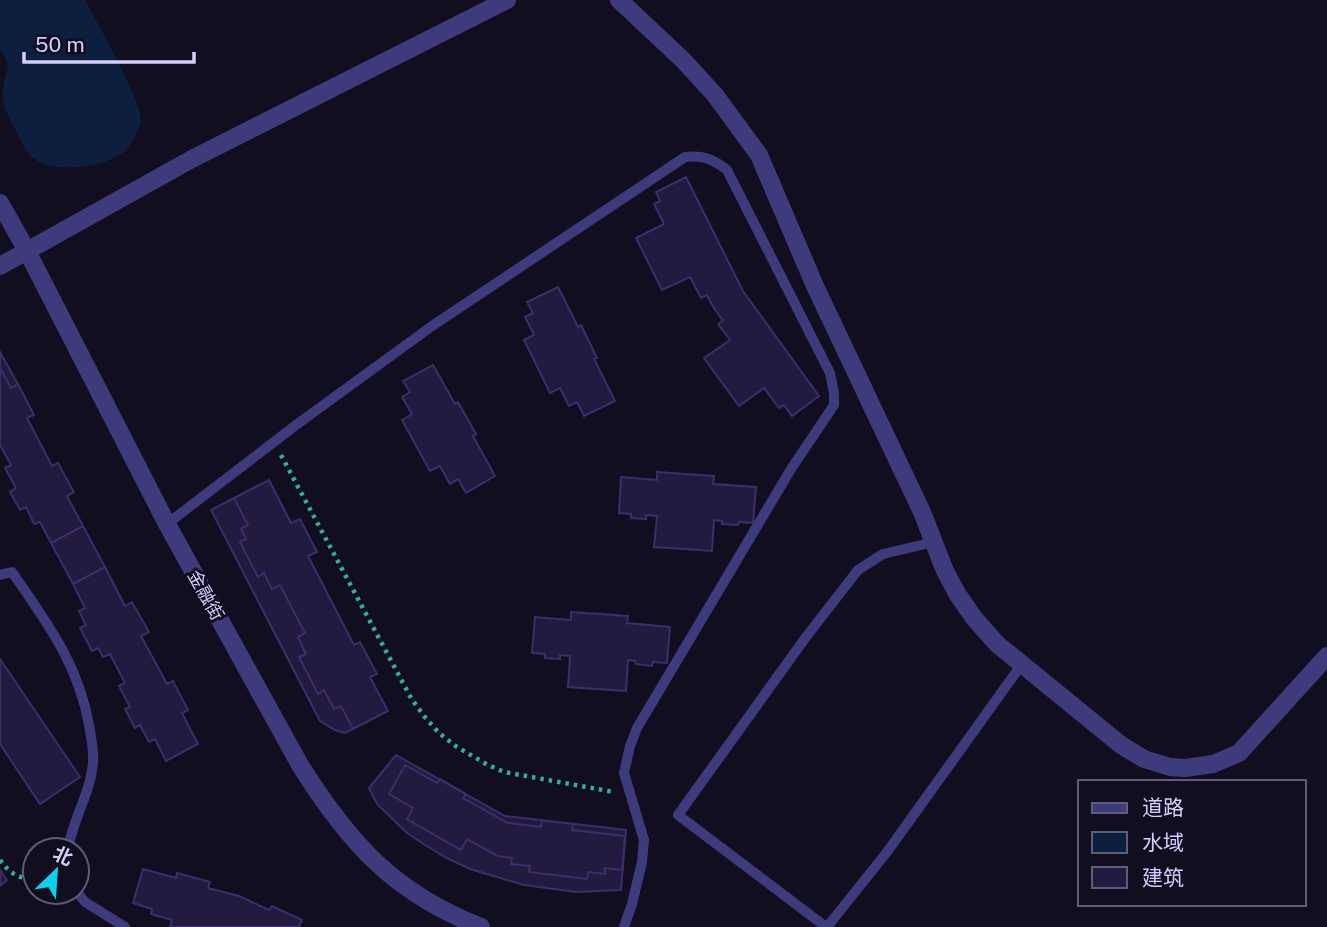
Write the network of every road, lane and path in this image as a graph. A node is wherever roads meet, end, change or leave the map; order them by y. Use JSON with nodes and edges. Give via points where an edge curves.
{"nodes":[{"id":1,"x":507,"y":0,"type":"edge"},
{"id":2,"x":619,"y":0,"type":"edge"},
{"id":3,"x":0,"y":203,"type":"edge"},
{"id":4,"x":26,"y":251,"type":"junction"},
{"id":5,"x":0,"y":266,"type":"edge"},
{"id":6,"x":274,"y":441,"type":"junction"},
{"id":7,"x":167,"y":524,"type":"junction"},
{"id":8,"x":934,"y":542,"type":"junction"},
{"id":9,"x":0,"y":575,"type":"edge"},
{"id":10,"x":1327,"y":656,"type":"edge"},
{"id":11,"x":1022,"y":664,"type":"junction"},
{"id":12,"x":630,"y":795,"type":"junction"},
{"id":13,"x":72,"y":836,"type":"edge"},
{"id":14,"x":0,"y":860,"type":"edge"},
{"id":15,"x":21,"y":877,"type":"edge"},
{"id":16,"x":91,"y":906,"type":"edge"},
{"id":17,"x":125,"y":927,"type":"edge"},
{"id":18,"x":481,"y":927,"type":"edge"},
{"id":19,"x":624,"y":927,"type":"edge"},
{"id":20,"x":827,"y":927,"type":"edge"}],
"edges":[{"from":1,"to":4,"type":"street","via":[[190,160]]},
{"from":2,"to":8,"type":"street","via":[[707,86],[759,155]]},
{"from":3,"to":4,"type":"street","name":"金融街"},
{"from":4,"to":5,"type":"street"},
{"from":4,"to":7,"type":"street","name":"金融街"},
{"from":6,"to":7,"type":"lane"},
{"from":6,"to":12,"type":"path","via":[[411,698],[439,733],[471,757],[504,772]]},
{"from":6,"to":12,"type":"lane","via":[[432,326],[685,158],[705,157],[727,170],[830,373],[834,405],[637,728],[624,773]]},
{"from":7,"to":18,"type":"street","name":"金融街","via":[[300,765],[337,820],[403,886]]},
{"from":8,"to":11,"type":"street","via":[[945,571],[974,618]]},
{"from":8,"to":20,"type":"lane","via":[[883,554],[858,570],[678,815]]},
{"from":9,"to":13,"type":"lane","via":[[12,572],[59,641],[85,706],[93,762]]},
{"from":10,"to":11,"type":"street","via":[[1239,753],[1213,764],[1185,768],[1144,759],[1121,745]]},
{"from":11,"to":20,"type":"lane","via":[[887,852]]},
{"from":12,"to":19,"type":"lane","via":[[644,840]]},
{"from":14,"to":15,"type":"path"},
{"from":16,"to":17,"type":"lane"}]}
